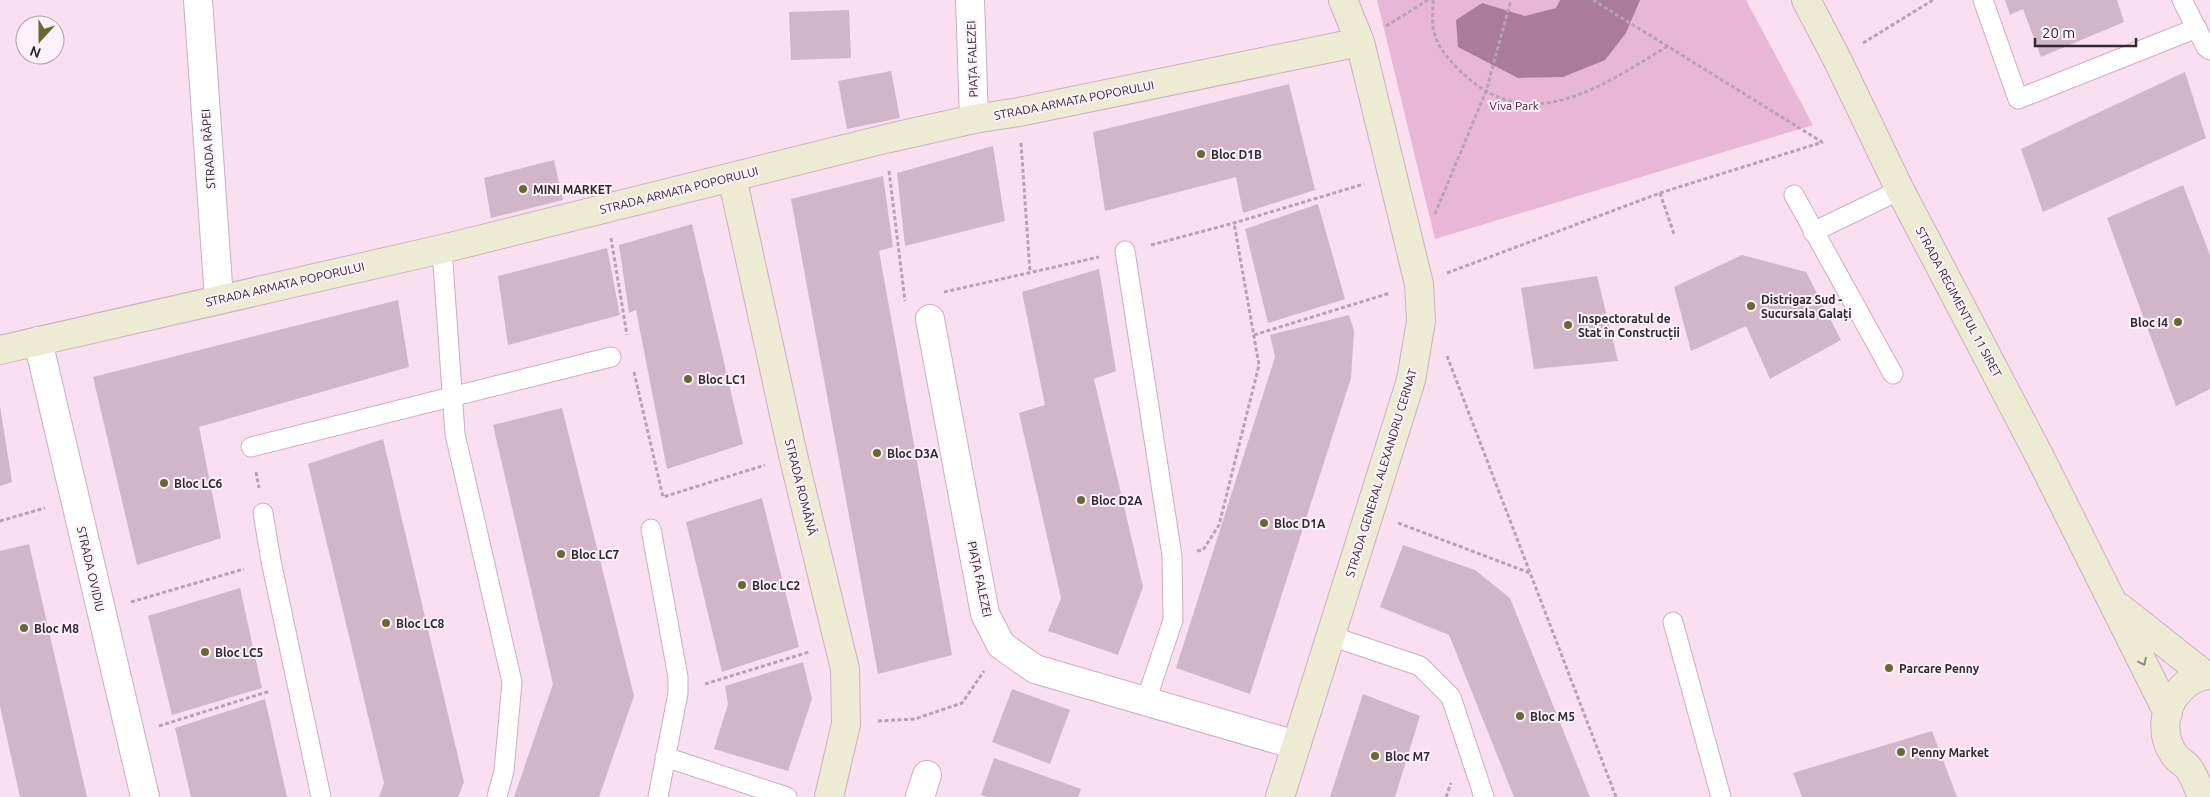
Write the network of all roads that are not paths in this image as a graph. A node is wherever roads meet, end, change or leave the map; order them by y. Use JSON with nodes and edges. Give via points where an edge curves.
{"nodes":[{"id":1,"x":198,"y":0,"type":"edge"},
{"id":2,"x":970,"y":0,"type":"edge"},
{"id":3,"x":1343,"y":0,"type":"edge"},
{"id":4,"x":1806,"y":0,"type":"edge"},
{"id":5,"x":1983,"y":0,"type":"edge"},
{"id":6,"x":2182,"y":0,"type":"edge"},
{"id":7,"x":2196,"y":28,"type":"junction"},
{"id":8,"x":1360,"y":42,"type":"junction"},
{"id":9,"x":2210,"y":50,"type":"edge"},
{"id":10,"x":974,"y":119,"type":"junction"},
{"id":11,"x":732,"y":177,"type":"junction"},
{"id":12,"x":1900,"y":190,"type":"junction"},
{"id":13,"x":1794,"y":195,"type":"dead end"},
{"id":14,"x":1812,"y":232,"type":"junction"},
{"id":15,"x":442,"y":249,"type":"junction"},
{"id":16,"x":1125,"y":251,"type":"road end"},
{"id":17,"x":219,"y":299,"type":"junction"},
{"id":18,"x":929,"y":307,"type":"road end"},
{"id":19,"x":38,"y":341,"type":"junction"},
{"id":20,"x":0,"y":350,"type":"edge"},
{"id":21,"x":611,"y":357,"type":"road end"},
{"id":22,"x":1892,"y":374,"type":"dead end"},
{"id":23,"x":454,"y":396,"type":"junction"},
{"id":24,"x":251,"y":447,"type":"road end"},
{"id":25,"x":263,"y":513,"type":"road end"},
{"id":26,"x":651,"y":529,"type":"dead end"},
{"id":27,"x":2114,"y":603,"type":"junction"},
{"id":28,"x":1673,"y":622,"type":"dead end"},
{"id":29,"x":1331,"y":636,"type":"junction"},
{"id":30,"x":2207,"y":675,"type":"edge"},
{"id":31,"x":1146,"y":701,"type":"junction"},
{"id":32,"x":2168,"y":713,"type":"junction"},
{"id":33,"x":1296,"y":745,"type":"junction"},
{"id":34,"x":665,"y":757,"type":"junction"},
{"id":35,"x":2201,"y":778,"type":"edge"},
{"id":36,"x":146,"y":797,"type":"edge"},
{"id":37,"x":321,"y":797,"type":"edge"},
{"id":38,"x":497,"y":797,"type":"edge"},
{"id":39,"x":658,"y":797,"type":"edge"},
{"id":40,"x":787,"y":797,"type":"edge"},
{"id":41,"x":829,"y":797,"type":"edge"},
{"id":42,"x":1280,"y":797,"type":"edge"},
{"id":43,"x":1484,"y":797,"type":"edge"},
{"id":44,"x":1722,"y":797,"type":"edge"}],
"edges":[{"from":1,"to":17,"type":"street","name":"STRADA RÂPEI"},
{"from":2,"to":10,"type":"street","name":"PIAȚA FALEZEI"},
{"from":3,"to":8,"type":"street","name":"STRADA GENERAL ALEXANDRU CERNAT"},
{"from":4,"to":12,"type":"street","name":"STRADA REGIMENTUL 11 SIRET"},
{"from":5,"to":7,"type":"lane","via":[[2018,99]]},
{"from":6,"to":7,"type":"lane"},
{"from":7,"to":9,"type":"lane"},
{"from":8,"to":10,"type":"street","name":"STRADA ARMATA POPORULUI"},
{"from":8,"to":29,"type":"street","name":"STRADA GENERAL ALEXANDRU CERNAT","via":[[1419,284],[1421,321],[1412,380]]},
{"from":10,"to":11,"type":"street","name":"STRADA ARMATA POPORULUI"},
{"from":11,"to":15,"type":"street","name":"STRADA ARMATA POPORULUI"},
{"from":11,"to":41,"type":"street","name":"STRADA ROMÂNĂ","via":[[793,455],[845,669],[846,724]]},
{"from":12,"to":14,"type":"lane"},
{"from":12,"to":27,"type":"street","name":"STRADA REGIMENTUL 11 SIRET"},
{"from":13,"to":14,"type":"lane"},
{"from":14,"to":22,"type":"lane"},
{"from":15,"to":17,"type":"street","name":"STRADA ARMATA POPORULUI"},
{"from":15,"to":23,"type":"lane"},
{"from":16,"to":31,"type":"lane","via":[[1172,556],[1173,620]]},
{"from":17,"to":19,"type":"street","name":"STRADA ARMATA POPORULUI"},
{"from":18,"to":31,"type":"street","name":"PIAȚA FALEZEI","via":[[985,614],[1001,645],[1035,669]]},
{"from":19,"to":20,"type":"street","name":"STRADA ARMATA POPORULUI"},
{"from":19,"to":36,"type":"street","name":"STRADA OVIDIU"},
{"from":21,"to":23,"type":"lane"},
{"from":23,"to":24,"type":"lane"},
{"from":23,"to":38,"type":"lane","via":[[455,434],[512,682],[504,771]]},
{"from":25,"to":37,"type":"lane"},
{"from":26,"to":34,"type":"lane","via":[[678,677],[678,693]]},
{"from":27,"to":30,"type":"street"},
{"from":27,"to":32,"type":"street","name":"STRADA REGIMENTUL 11 SIRET","one_way":true},
{"from":28,"to":44,"type":"lane"},
{"from":29,"to":33,"type":"street","name":"STRADA GENERAL ALEXANDRU CERNAT"},
{"from":29,"to":43,"type":"lane","via":[[1420,666],[1451,697]]},
{"from":30,"to":32,"type":"street","via":[[2186,683],[2171,699]]},
{"from":31,"to":33,"type":"street","name":"PIAȚA FALEZEI"},
{"from":32,"to":35,"type":"street","via":[[2167,742],[2176,757]]},
{"from":33,"to":42,"type":"street","name":"STRADA GENERAL ALEXANDRU CERNAT"},
{"from":34,"to":39,"type":"lane"},
{"from":34,"to":40,"type":"lane"}]}
